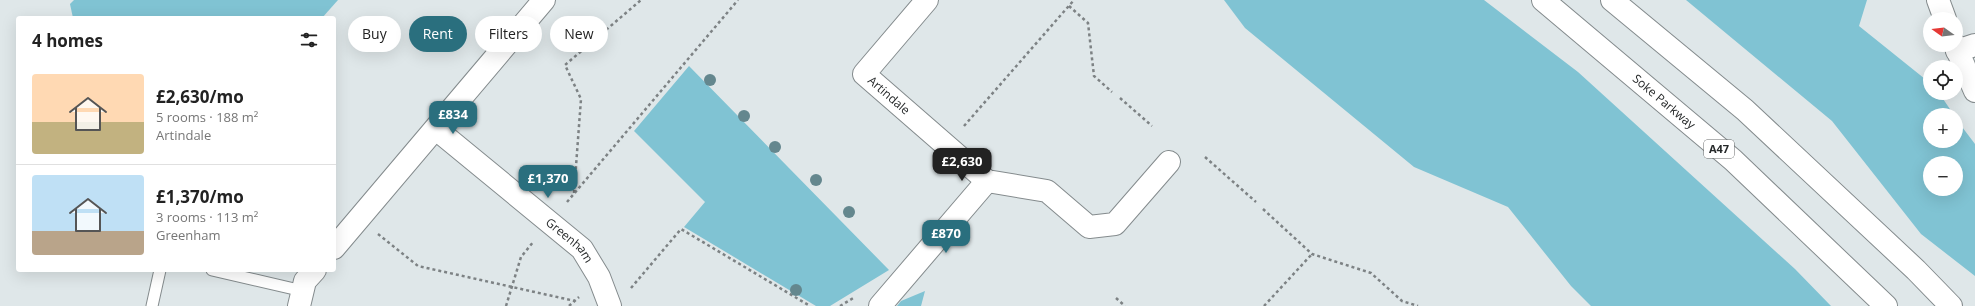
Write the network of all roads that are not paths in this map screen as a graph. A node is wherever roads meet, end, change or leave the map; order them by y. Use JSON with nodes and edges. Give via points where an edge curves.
{"nodes":[{"id":1,"x":544,"y":0,"type":"edge"},
{"id":2,"x":926,"y":0,"type":"edge"},
{"id":3,"x":1543,"y":0,"type":"edge"},
{"id":4,"x":1612,"y":0,"type":"edge"},
{"id":5,"x":1938,"y":0,"type":"edge"},
{"id":6,"x":1942,"y":12,"type":"edge"},
{"id":7,"x":1963,"y":50,"type":"edge"},
{"id":8,"x":1975,"y":91,"type":"edge"},
{"id":9,"x":436,"y":129,"type":"junction"},
{"id":10,"x":1168,"y":162,"type":"dead end"},
{"id":11,"x":988,"y":181,"type":"junction"},
{"id":12,"x":336,"y":246,"type":"edge"},
{"id":13,"x":160,"y":272,"type":"edge"},
{"id":14,"x":218,"y":272,"type":"edge"},
{"id":15,"x":313,"y":272,"type":"edge"},
{"id":16,"x":301,"y":299,"type":"edge"},
{"id":17,"x":618,"y":300,"type":"edge"},
{"id":18,"x":152,"y":306,"type":"edge"},
{"id":19,"x":880,"y":306,"type":"edge"},
{"id":20,"x":1886,"y":306,"type":"edge"},
{"id":21,"x":1951,"y":306,"type":"edge"}],
"edges":[{"from":1,"to":9,"type":"main road"},
{"from":2,"to":11,"type":"main road","name":"Artindale","via":[[864,74]]},
{"from":3,"to":20,"type":"main road","name":"Soke Parkway","number":"A47","via":[[1732,160]]},
{"from":4,"to":21,"type":"main road","via":[[1745,110]]},
{"from":5,"to":6,"type":"main road"},
{"from":7,"to":8,"type":"main road"},
{"from":9,"to":12,"type":"main road"},
{"from":9,"to":17,"type":"main road","name":"Greenham","via":[[582,248],[599,277]]},
{"from":10,"to":11,"type":"main road","via":[[1115,224],[1089,227],[1047,191]]},
{"from":11,"to":19,"type":"main road"},
{"from":13,"to":18,"type":"lane"},
{"from":14,"to":16,"type":"lane"},
{"from":15,"to":16,"type":"main road","via":[[305,281]]}]}
